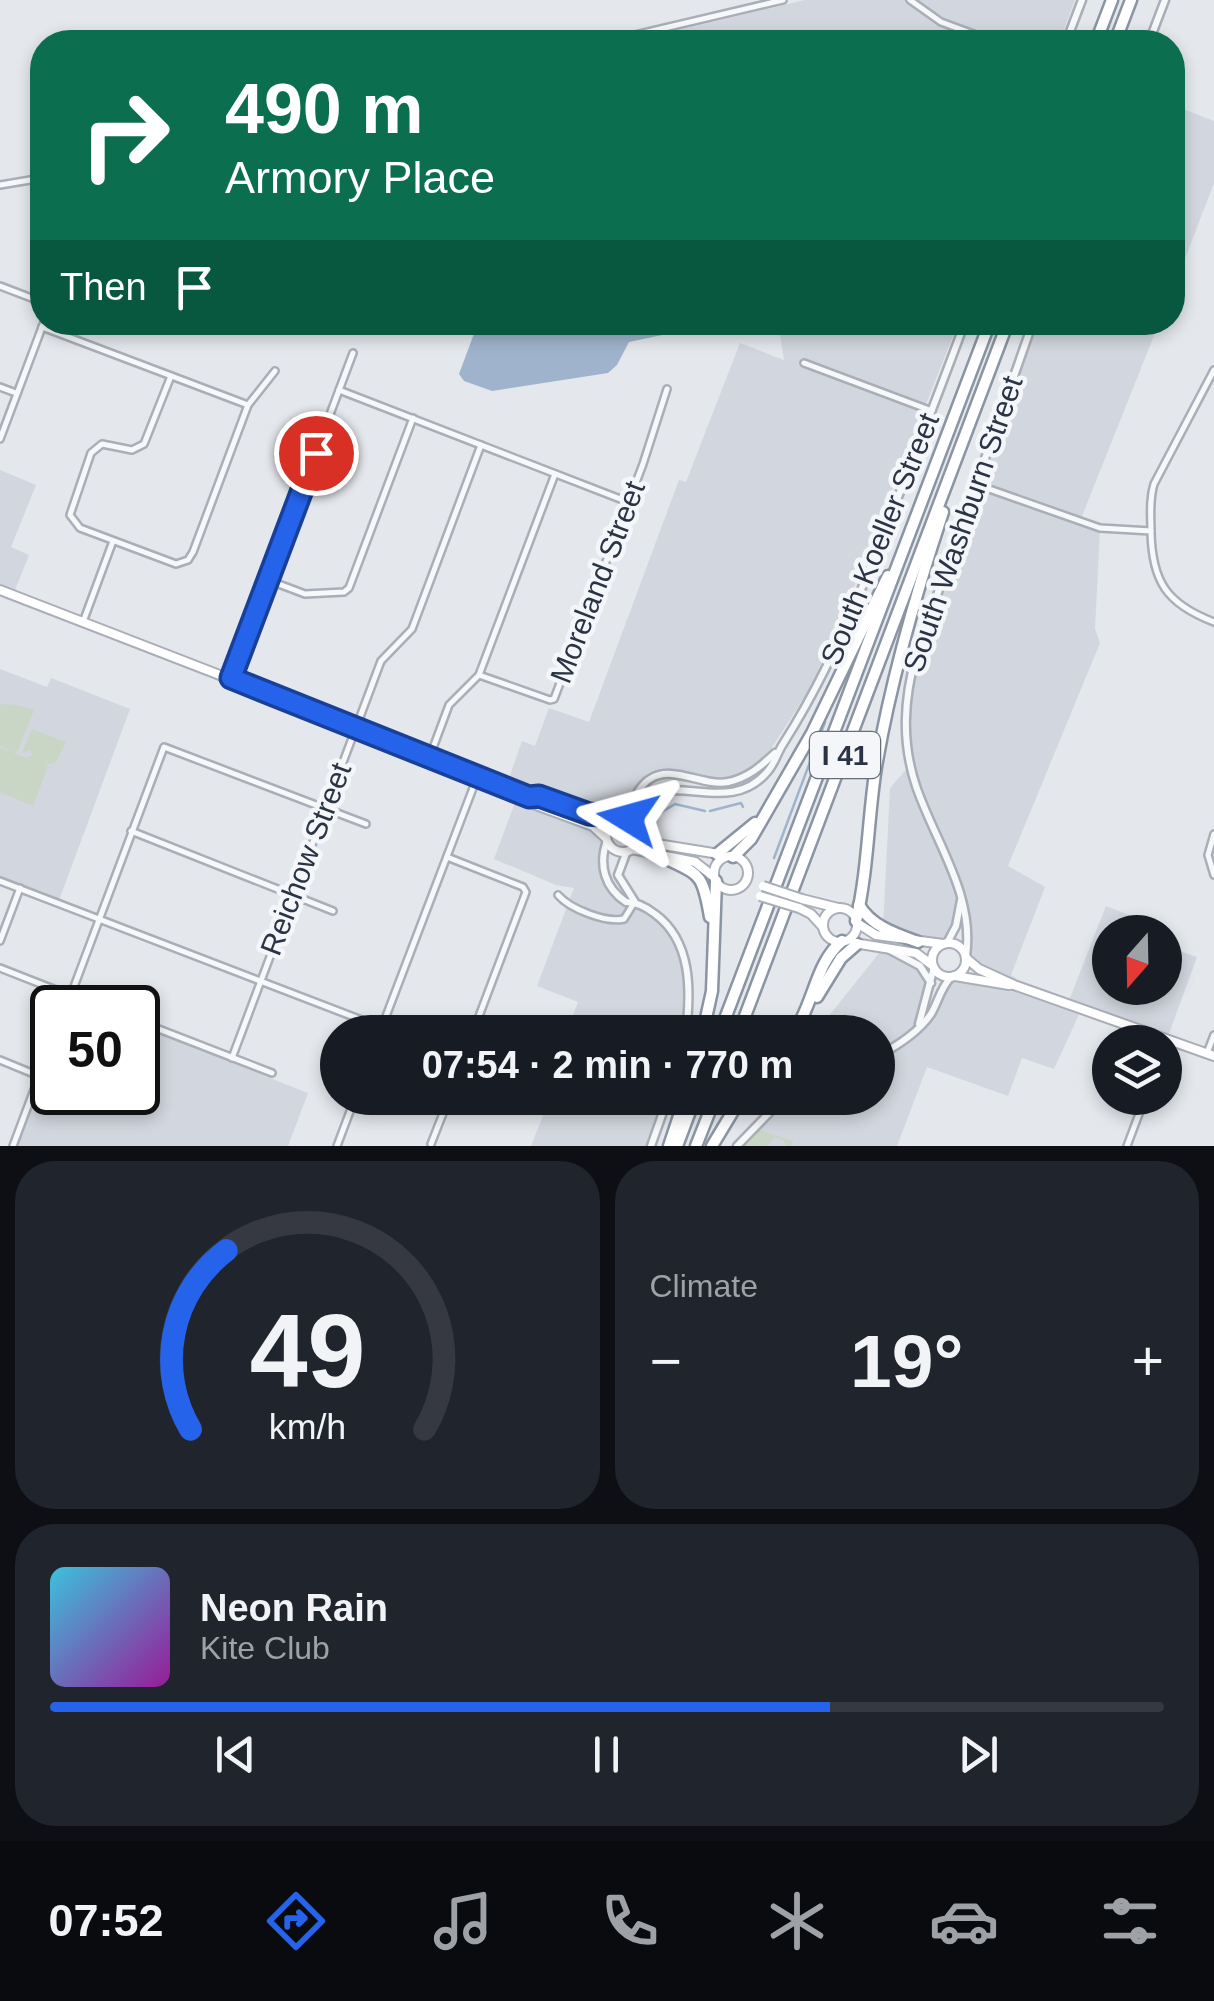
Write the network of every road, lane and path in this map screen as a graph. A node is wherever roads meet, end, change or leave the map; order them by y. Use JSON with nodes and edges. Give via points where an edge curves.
{"nodes":[{"id":1,"x":783,"y":0,"type":"edge"},
{"id":2,"x":910,"y":0,"type":"edge"},
{"id":3,"x":1082,"y":0,"type":"edge"},
{"id":4,"x":1112,"y":0,"type":"edge"},
{"id":5,"x":1131,"y":0,"type":"edge"},
{"id":6,"x":1165,"y":0,"type":"edge"},
{"id":7,"x":657,"y":30,"type":"edge"},
{"id":8,"x":962,"y":30,"type":"edge"},
{"id":9,"x":1071,"y":30,"type":"edge"},
{"id":10,"x":1101,"y":30,"type":"edge"},
{"id":11,"x":1119,"y":30,"type":"edge"},
{"id":12,"x":1154,"y":30,"type":"edge"},
{"id":13,"x":30,"y":180,"type":"edge"},
{"id":14,"x":0,"y":186,"type":"edge"},
{"id":15,"x":0,"y":286,"type":"edge"},
{"id":16,"x":30,"y":297,"type":"edge"},
{"id":17,"x":39,"y":335,"type":"edge"},
{"id":18,"x":68,"y":335,"type":"edge"},
{"id":19,"x":961,"y":335,"type":"edge"},
{"id":20,"x":985,"y":335,"type":"edge"},
{"id":21,"x":1003,"y":335,"type":"edge"},
{"id":22,"x":1027,"y":335,"type":"edge"},
{"id":23,"x":353,"y":353,"type":"dead end"},
{"id":24,"x":804,"y":363,"type":"dead end"},
{"id":25,"x":1214,"y":370,"type":"edge"},
{"id":26,"x":274,"y":372,"type":"dead end"},
{"id":27,"x":171,"y":376,"type":"junction"},
{"id":28,"x":0,"y":386,"type":"edge"},
{"id":29,"x":666,"y":389,"type":"dead end"},
{"id":30,"x":339,"y":390,"type":"junction"},
{"id":31,"x":17,"y":393,"type":"junction"},
{"id":32,"x":248,"y":406,"type":"junction"},
{"id":33,"x":932,"y":411,"type":"junction"},
{"id":34,"x":413,"y":418,"type":"junction"},
{"id":35,"x":0,"y":438,"type":"edge"},
{"id":36,"x":481,"y":445,"type":"junction"},
{"id":37,"x":555,"y":474,"type":"junction"},
{"id":38,"x":950,"y":477,"type":"junction"},
{"id":39,"x":975,"y":484,"type":"junction"},
{"id":40,"x":628,"y":502,"type":"junction"},
{"id":41,"x":1151,"y":530,"type":"junction"},
{"id":42,"x":113,"y":541,"type":"junction"},
{"id":43,"x":896,"y":569,"type":"junction"},
{"id":44,"x":268,"y":580,"type":"junction"},
{"id":45,"x":0,"y":590,"type":"edge"},
{"id":46,"x":83,"y":622,"type":"junction"},
{"id":47,"x":1214,"y":622,"type":"edge"},
{"id":48,"x":480,"y":675,"type":"junction"},
{"id":49,"x":231,"y":678,"type":"junction"},
{"id":50,"x":356,"y":727,"type":"junction"},
{"id":51,"x":780,"y":748,"type":"junction"},
{"id":52,"x":430,"y":756,"type":"junction"},
{"id":53,"x":478,"y":775,"type":"junction"},
{"id":54,"x":529,"y":797,"type":"junction"},
{"id":55,"x":326,"y":808,"type":"junction"},
{"id":56,"x":621,"y":818,"type":"junction"},
{"id":57,"x":366,"y":824,"type":"dead end"},
{"id":58,"x":640,"y":830,"type":"junction"},
{"id":59,"x":131,"y":831,"type":"junction"},
{"id":60,"x":1214,"y":834,"type":"edge"},
{"id":61,"x":606,"y":840,"type":"junction"},
{"id":62,"x":630,"y":850,"type":"junction"},
{"id":63,"x":659,"y":854,"type":"junction"},
{"id":64,"x":447,"y":856,"type":"junction"},
{"id":65,"x":726,"y":856,"type":"junction"},
{"id":66,"x":747,"y":870,"type":"junction"},
{"id":67,"x":1214,"y":875,"type":"edge"},
{"id":68,"x":715,"y":879,"type":"junction"},
{"id":69,"x":0,"y":881,"type":"edge"},
{"id":70,"x":20,"y":888,"type":"junction"},
{"id":71,"x":732,"y":890,"type":"junction"},
{"id":72,"x":762,"y":891,"type":"junction"},
{"id":73,"x":293,"y":895,"type":"junction"},
{"id":74,"x":558,"y":895,"type":"dead end"},
{"id":75,"x":961,"y":898,"type":"junction"},
{"id":76,"x":635,"y":902,"type":"junction"},
{"id":77,"x":800,"y":904,"type":"junction"},
{"id":78,"x":859,"y":904,"type":"junction"},
{"id":79,"x":838,"y":908,"type":"junction"},
{"id":80,"x":334,"y":911,"type":"dead end"},
{"id":81,"x":98,"y":918,"type":"junction"},
{"id":82,"x":857,"y":922,"type":"junction"},
{"id":83,"x":824,"y":928,"type":"junction"},
{"id":84,"x":0,"y":941,"type":"edge"},
{"id":85,"x":848,"y":942,"type":"junction"},
{"id":86,"x":918,"y":942,"type":"junction"},
{"id":87,"x":945,"y":943,"type":"junction"},
{"id":88,"x":884,"y":947,"type":"junction"},
{"id":89,"x":714,"y":950,"type":"junction"},
{"id":90,"x":966,"y":957,"type":"junction"},
{"id":91,"x":933,"y":966,"type":"junction"},
{"id":92,"x":0,"y":968,"type":"edge"},
{"id":93,"x":953,"y":976,"type":"junction"},
{"id":94,"x":260,"y":980,"type":"junction"},
{"id":95,"x":931,"y":983,"type":"junction"},
{"id":96,"x":44,"y":985,"type":"edge"},
{"id":97,"x":74,"y":985,"type":"edge"},
{"id":98,"x":1014,"y":985,"type":"junction"},
{"id":99,"x":345,"y":1015,"type":"edge"},
{"id":100,"x":387,"y":1015,"type":"edge"},
{"id":101,"x":479,"y":1015,"type":"edge"},
{"id":102,"x":687,"y":1015,"type":"edge"},
{"id":103,"x":707,"y":1015,"type":"edge"},
{"id":104,"x":726,"y":1015,"type":"edge"},
{"id":105,"x":746,"y":1015,"type":"edge"},
{"id":106,"x":806,"y":1015,"type":"edge"},
{"id":107,"x":1121,"y":1025,"type":"edge"},
{"id":108,"x":919,"y":1026,"type":"junction"},
{"id":109,"x":160,"y":1030,"type":"edge"},
{"id":110,"x":1214,"y":1035,"type":"edge"},
{"id":111,"x":895,"y":1047,"type":"edge"},
{"id":112,"x":1182,"y":1047,"type":"edge"},
{"id":113,"x":1211,"y":1055,"type":"edge"},
{"id":114,"x":232,"y":1058,"type":"junction"},
{"id":115,"x":0,"y":1060,"type":"edge"},
{"id":116,"x":30,"y":1072,"type":"edge"},
{"id":117,"x":272,"y":1073,"type":"dead end"},
{"id":118,"x":30,"y":1102,"type":"edge"},
{"id":119,"x":348,"y":1115,"type":"edge"},
{"id":120,"x":442,"y":1115,"type":"edge"},
{"id":121,"x":662,"y":1115,"type":"edge"},
{"id":122,"x":679,"y":1115,"type":"edge"},
{"id":123,"x":689,"y":1115,"type":"edge"},
{"id":124,"x":708,"y":1115,"type":"edge"},
{"id":125,"x":731,"y":1115,"type":"edge"},
{"id":126,"x":767,"y":1115,"type":"edge"},
{"id":127,"x":1138,"y":1115,"type":"edge"},
{"id":128,"x":431,"y":1144,"type":"edge"},
{"id":129,"x":13,"y":1146,"type":"edge"},
{"id":130,"x":336,"y":1146,"type":"edge"},
{"id":131,"x":651,"y":1146,"type":"edge"},
{"id":132,"x":669,"y":1146,"type":"edge"},
{"id":133,"x":677,"y":1146,"type":"edge"},
{"id":134,"x":696,"y":1146,"type":"edge"},
{"id":135,"x":712,"y":1146,"type":"edge"},
{"id":136,"x":737,"y":1146,"type":"edge"},
{"id":137,"x":1126,"y":1146,"type":"edge"}],
"edges":[{"from":1,"to":7,"type":"street"},
{"from":2,"to":8,"type":"street"},
{"from":3,"to":9,"type":"street"},
{"from":4,"to":10,"type":"highway"},
{"from":5,"to":11,"type":"highway"},
{"from":6,"to":12,"type":"street"},
{"from":13,"to":14,"type":"street"},
{"from":15,"to":16,"type":"street"},
{"from":17,"to":31,"type":"street"},
{"from":18,"to":27,"type":"street"},
{"from":19,"to":33,"type":"street","name":"South Koeller Street"},
{"from":20,"to":43,"type":"highway","number":"I 41"},
{"from":21,"to":38,"type":"highway","number":"I 41"},
{"from":22,"to":39,"type":"street","name":"South Washburn Street"},
{"from":23,"to":30,"type":"street"},
{"from":24,"to":33,"type":"street"},
{"from":25,"to":41,"type":"street","via":[[1154,484]]},
{"from":26,"to":32,"type":"street"},
{"from":27,"to":32,"type":"street"},
{"from":27,"to":42,"type":"street","via":[[144,444],[132,450],[106,444],[92,452],[71,506],[76,526]]},
{"from":28,"to":31,"type":"street"},
{"from":29,"to":40,"type":"street","name":"Moreland Street"},
{"from":30,"to":34,"type":"street"},
{"from":30,"to":44,"type":"street"},
{"from":31,"to":35,"type":"street"},
{"from":32,"to":42,"type":"street","via":[[184,562]]},
{"from":33,"to":51,"type":"street","name":"South Koeller Street","via":[[838,646]]},
{"from":34,"to":36,"type":"street"},
{"from":34,"to":44,"type":"street","via":[[349,588],[305,594]]},
{"from":36,"to":37,"type":"street"},
{"from":36,"to":50,"type":"street","name":"Reichow Street","via":[[412,629],[381,661]]},
{"from":37,"to":40,"type":"street"},
{"from":37,"to":48,"type":"street"},
{"from":38,"to":78,"type":"highway","via":[[887,708]]},
{"from":38,"to":105,"type":"highway","number":"I 41"},
{"from":39,"to":41,"type":"street","via":[[1100,528]]},
{"from":39,"to":75,"type":"street","name":"South Washburn Street","via":[[916,654],[905,712],[916,784]]},
{"from":40,"to":48,"type":"street","name":"Moreland Street","via":[[554,699]]},
{"from":41,"to":47,"type":"street","via":[[1153,564],[1164,588]]},
{"from":42,"to":46,"type":"street"},
{"from":43,"to":65,"type":"highway","via":[[766,811]]},
{"from":43,"to":104,"type":"highway","number":"I 41"},
{"from":44,"to":49,"type":"street"},
{"from":45,"to":46,"type":"main road"},
{"from":46,"to":49,"type":"main road"},
{"from":48,"to":52,"type":"street","via":[[449,705]]},
{"from":49,"to":50,"type":"main road"},
{"from":50,"to":52,"type":"main road"},
{"from":50,"to":55,"type":"street","name":"Reichow Street"},
{"from":51,"to":56,"type":"street","name":"South Koeller Street","via":[[730,782],[652,778]]},
{"from":51,"to":58,"type":"street","name":"South Koeller Street","via":[[767,773],[747,788],[719,795],[662,791],[646,805]]},
{"from":52,"to":53,"type":"main road"},
{"from":53,"to":54,"type":"main road"},
{"from":53,"to":64,"type":"street"},
{"from":54,"to":56,"type":"main road"},
{"from":54,"to":61,"type":"main road","via":[[593,826]]},
{"from":55,"to":57,"type":"street"},
{"from":55,"to":59,"type":"street","via":[[164,746]]},
{"from":55,"to":73,"type":"street","name":"Reichow Street"},
{"from":56,"to":58,"type":"main road"},
{"from":56,"to":61,"type":"main road","via":[[608,826]]},
{"from":58,"to":62,"type":"main road"},
{"from":58,"to":65,"type":"main road","via":[[657,844]]},
{"from":59,"to":73,"type":"street"},
{"from":59,"to":81,"type":"street"},
{"from":60,"to":67,"type":"street","via":[[1208,855]]},
{"from":61,"to":62,"type":"main road","via":[[615,850]]},
{"from":61,"to":76,"type":"street","via":[[608,885]]},
{"from":62,"to":63,"type":"main road"},
{"from":62,"to":76,"type":"street","via":[[618,875]]},
{"from":63,"to":68,"type":"main road","via":[[701,864]]},
{"from":63,"to":89,"type":"highway","via":[[702,881]]},
{"from":64,"to":100,"type":"street"},
{"from":64,"to":101,"type":"street","via":[[526,890]]},
{"from":65,"to":66,"type":"main road"},
{"from":65,"to":68,"type":"main road"},
{"from":66,"to":71,"type":"main road","via":[[744,883]]},
{"from":66,"to":72,"type":"main road"},
{"from":68,"to":71,"type":"main road"},
{"from":68,"to":89,"type":"highway"},
{"from":69,"to":70,"type":"street"},
{"from":70,"to":81,"type":"street"},
{"from":70,"to":84,"type":"street"},
{"from":71,"to":72,"type":"main road"},
{"from":72,"to":77,"type":"main road","bridge":true},
{"from":73,"to":80,"type":"street"},
{"from":73,"to":94,"type":"street","name":"Reichow Street"},
{"from":74,"to":76,"type":"street","via":[[615,921]]},
{"from":75,"to":87,"type":"street"},
{"from":75,"to":90,"type":"street","name":"South Washburn Street","via":[[968,918]]},
{"from":76,"to":102,"type":"street","via":[[666,924],[684,957]]},
{"from":77,"to":79,"type":"main road"},
{"from":77,"to":83,"type":"main road"},
{"from":78,"to":82,"type":"highway"},
{"from":78,"to":86,"type":"highway","via":[[883,928]]},
{"from":79,"to":82,"type":"main road"},
{"from":79,"to":83,"type":"main road","via":[[826,915]]},
{"from":81,"to":94,"type":"street"},
{"from":81,"to":97,"type":"street"},
{"from":82,"to":85,"type":"main road"},
{"from":82,"to":86,"type":"main road","via":[[876,936]]},
{"from":83,"to":85,"type":"main road","via":[[829,937]]},
{"from":85,"to":88,"type":"main road"},
{"from":85,"to":106,"type":"highway","via":[[828,956]]},
{"from":86,"to":87,"type":"main road"},
{"from":87,"to":90,"type":"main road","via":[[959,946]]},
{"from":87,"to":91,"type":"main road","via":[[934,952]]},
{"from":88,"to":91,"type":"main road","via":[[916,953]]},
{"from":88,"to":95,"type":"street","via":[[920,966]]},
{"from":89,"to":103,"type":"highway"},
{"from":90,"to":93,"type":"main road","via":[[964,969]]},
{"from":90,"to":98,"type":"main road"},
{"from":91,"to":93,"type":"main road"},
{"from":91,"to":95,"type":"street"},
{"from":92,"to":96,"type":"street"},
{"from":93,"to":98,"type":"main road"},
{"from":93,"to":108,"type":"street"},
{"from":94,"to":99,"type":"street"},
{"from":94,"to":114,"type":"street","name":"Reichow Street"},
{"from":95,"to":108,"type":"street"},
{"from":98,"to":107,"type":"main road"},
{"from":108,"to":111,"type":"street"},
{"from":109,"to":114,"type":"street"},
{"from":110,"to":113,"type":"street"},
{"from":112,"to":113,"type":"main road"},
{"from":114,"to":117,"type":"street"},
{"from":115,"to":116,"type":"street"},
{"from":118,"to":129,"type":"street"},
{"from":119,"to":130,"type":"street"},
{"from":120,"to":128,"type":"street"},
{"from":121,"to":131,"type":"street"},
{"from":122,"to":132,"type":"highway"},
{"from":123,"to":133,"type":"highway"},
{"from":124,"to":134,"type":"highway"},
{"from":125,"to":135,"type":"highway"},
{"from":126,"to":136,"type":"street"},
{"from":127,"to":137,"type":"street"}]}
